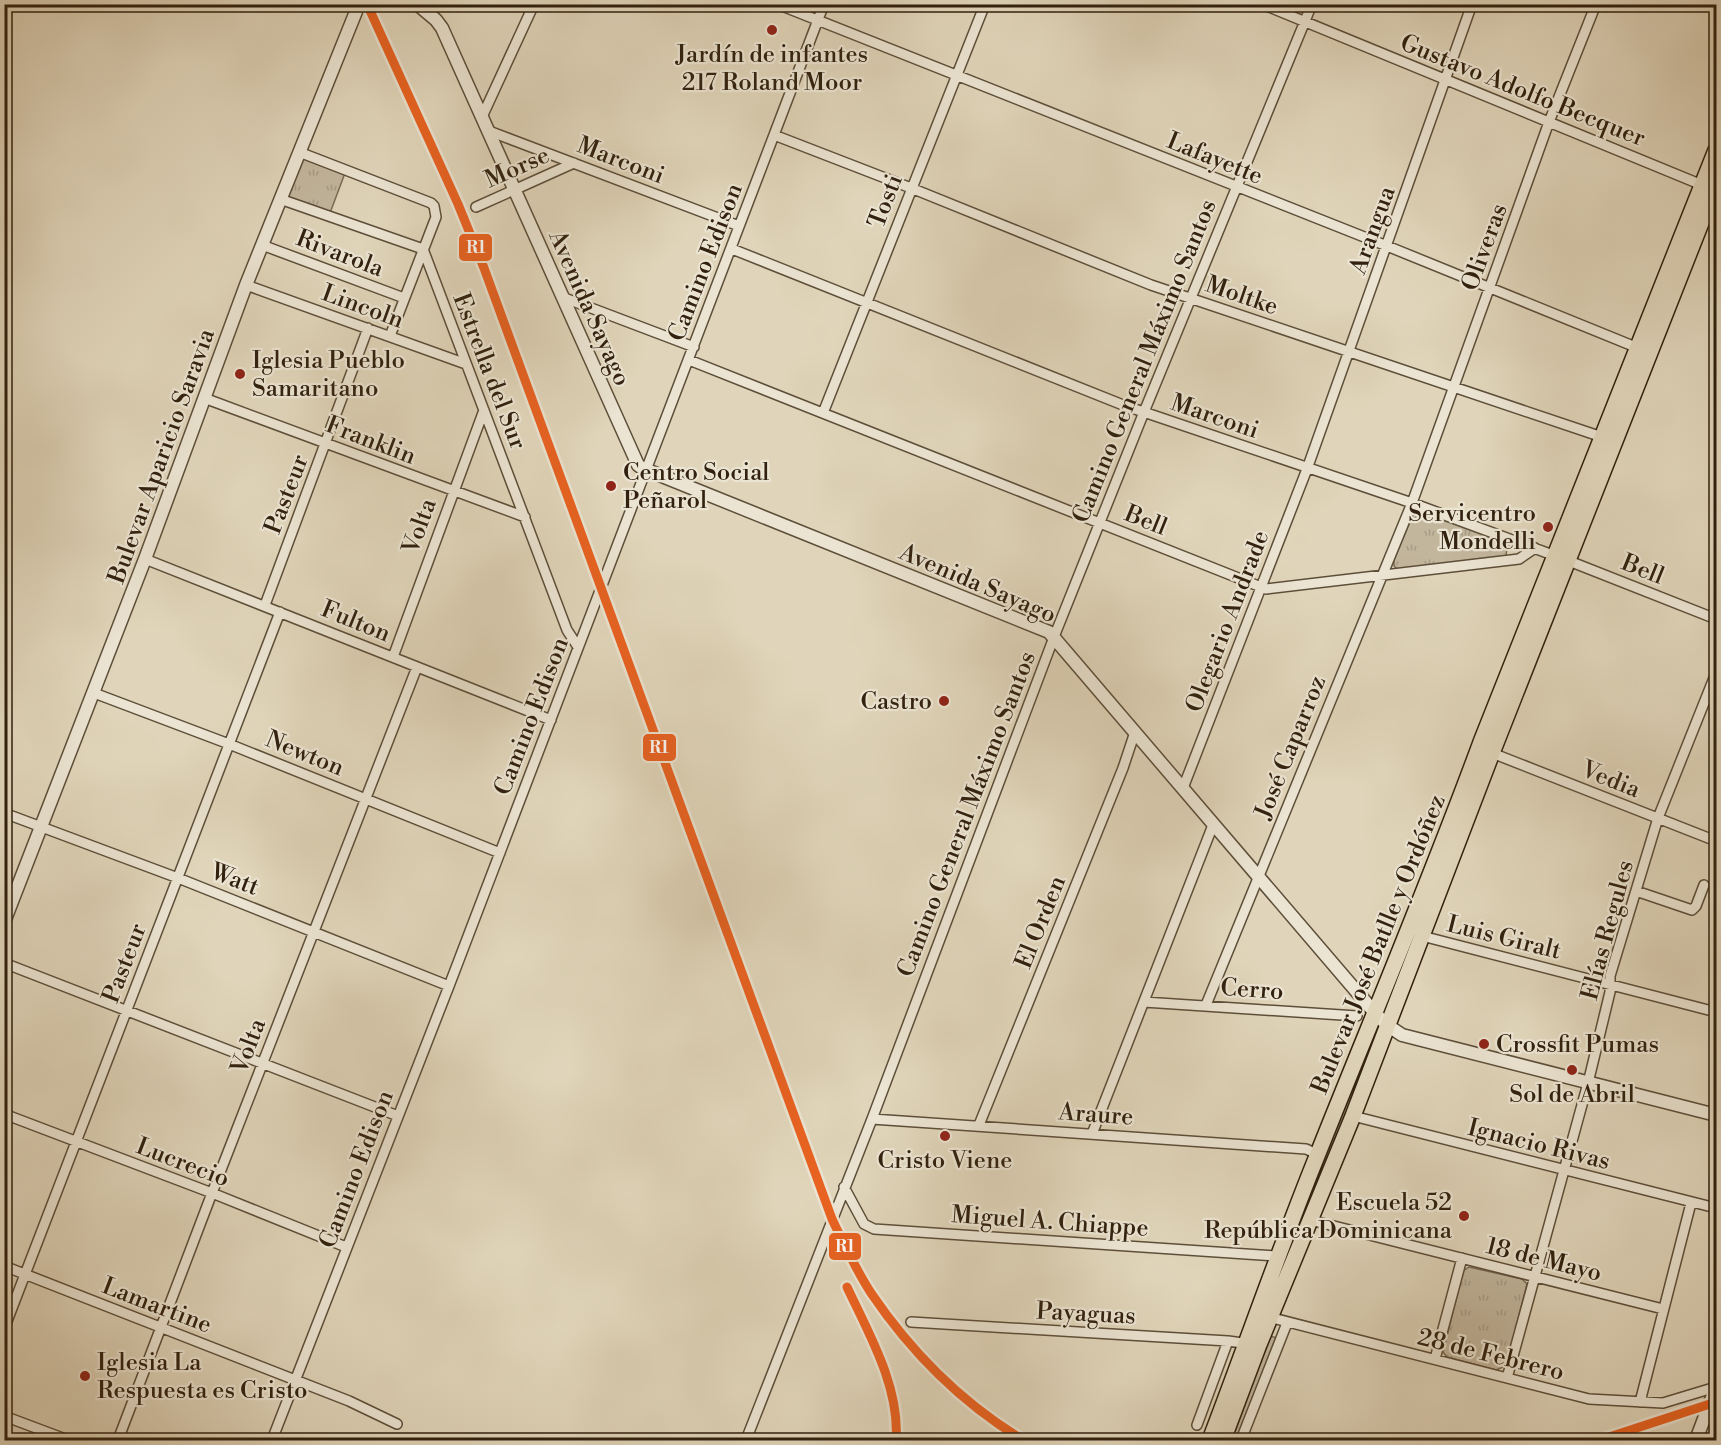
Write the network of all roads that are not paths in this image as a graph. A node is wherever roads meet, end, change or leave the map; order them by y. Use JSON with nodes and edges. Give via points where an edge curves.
{"nodes":[{"id":1,"x":359,"y":4,"type":"edge"},
{"id":2,"x":417,"y":4,"type":"edge"},
{"id":3,"x":534,"y":4,"type":"edge"},
{"id":4,"x":777,"y":4,"type":"edge"},
{"id":5,"x":824,"y":4,"type":"edge"},
{"id":6,"x":985,"y":4,"type":"edge"},
{"id":7,"x":1262,"y":4,"type":"edge"},
{"id":8,"x":1312,"y":4,"type":"edge"},
{"id":9,"x":1472,"y":4,"type":"edge"},
{"id":10,"x":1596,"y":4,"type":"edge"},
{"id":11,"x":818,"y":20,"type":"junction"},
{"id":12,"x":1305,"y":22,"type":"junction"},
{"id":13,"x":957,"y":74,"type":"junction"},
{"id":14,"x":1446,"y":80,"type":"junction"},
{"id":15,"x":482,"y":117,"type":"junction"},
{"id":16,"x":1549,"y":122,"type":"junction"},
{"id":17,"x":489,"y":131,"type":"junction"},
{"id":18,"x":774,"y":135,"type":"junction"},
{"id":19,"x":1716,"y":150,"type":"edge"},
{"id":20,"x":299,"y":152,"type":"junction"},
{"id":21,"x":574,"y":163,"type":"junction"},
{"id":22,"x":1236,"y":187,"type":"junction"},
{"id":23,"x":1713,"y":187,"type":"edge"},
{"id":24,"x":911,"y":188,"type":"junction"},
{"id":25,"x":514,"y":190,"type":"junction"},
{"id":26,"x":280,"y":199,"type":"junction"},
{"id":27,"x":476,"y":207,"type":"dead end"},
{"id":28,"x":739,"y":226,"type":"junction"},
{"id":29,"x":262,"y":245,"type":"junction"},
{"id":30,"x":1387,"y":246,"type":"junction"},
{"id":31,"x":423,"y":249,"type":"junction"},
{"id":32,"x":732,"y":249,"type":"junction"},
{"id":33,"x":246,"y":285,"type":"junction"},
{"id":34,"x":1490,"y":288,"type":"junction"},
{"id":35,"x":562,"y":297,"type":"junction"},
{"id":36,"x":404,"y":298,"type":"junction"},
{"id":37,"x":1190,"y":299,"type":"junction"},
{"id":38,"x":866,"y":302,"type":"junction"},
{"id":39,"x":369,"y":328,"type":"junction"},
{"id":40,"x":390,"y":336,"type":"junction"},
{"id":41,"x":694,"y":347,"type":"junction"},
{"id":42,"x":1638,"y":348,"type":"junction"},
{"id":43,"x":1348,"y":352,"type":"junction"},
{"id":44,"x":689,"y":360,"type":"junction"},
{"id":45,"x":466,"y":364,"type":"junction"},
{"id":46,"x":1454,"y":386,"type":"junction"},
{"id":47,"x":204,"y":398,"type":"junction"},
{"id":48,"x":484,"y":410,"type":"junction"},
{"id":49,"x":1144,"y":412,"type":"junction"},
{"id":50,"x":822,"y":413,"type":"junction"},
{"id":51,"x":1602,"y":437,"type":"junction"},
{"id":52,"x":326,"y":444,"type":"junction"},
{"id":53,"x":1597,"y":468,"type":"junction"},
{"id":54,"x":1307,"y":469,"type":"junction"},
{"id":55,"x":646,"y":470,"type":"junction"},
{"id":56,"x":453,"y":492,"type":"junction"},
{"id":57,"x":1412,"y":503,"type":"junction"},
{"id":58,"x":525,"y":517,"type":"junction"},
{"id":59,"x":1100,"y":523,"type":"junction"},
{"id":60,"x":1535,"y":548,"type":"junction"},
{"id":61,"x":1562,"y":558,"type":"junction"},
{"id":62,"x":145,"y":559,"type":"junction"},
{"id":63,"x":1382,"y":577,"type":"junction"},
{"id":64,"x":1260,"y":586,"type":"junction"},
{"id":65,"x":265,"y":605,"type":"junction"},
{"id":66,"x":280,"y":612,"type":"junction"},
{"id":67,"x":1716,"y":619,"type":"edge"},
{"id":68,"x":1054,"y":637,"type":"junction"},
{"id":69,"x":578,"y":647,"type":"junction"},
{"id":70,"x":393,"y":657,"type":"junction"},
{"id":71,"x":417,"y":667,"type":"junction"},
{"id":72,"x":1716,"y":673,"type":"edge"},
{"id":73,"x":93,"y":693,"type":"junction"},
{"id":74,"x":551,"y":720,"type":"junction"},
{"id":75,"x":1135,"y":732,"type":"junction"},
{"id":76,"x":229,"y":744,"type":"junction"},
{"id":77,"x":1492,"y":753,"type":"junction"},
{"id":78,"x":1184,"y":788,"type":"junction"},
{"id":79,"x":366,"y":799,"type":"junction"},
{"id":80,"x":4,"y":813,"type":"edge"},
{"id":81,"x":1658,"y":818,"type":"junction"},
{"id":82,"x":1213,"y":825,"type":"junction"},
{"id":83,"x":41,"y":828,"type":"junction"},
{"id":84,"x":1716,"y":841,"type":"edge"},
{"id":85,"x":500,"y":853,"type":"junction"},
{"id":86,"x":1258,"y":876,"type":"junction"},
{"id":87,"x":178,"y":878,"type":"junction"},
{"id":88,"x":1704,"y":885,"type":"dead end"},
{"id":89,"x":1636,"y":891,"type":"junction"},
{"id":90,"x":4,"y":922,"type":"edge"},
{"id":91,"x":314,"y":932,"type":"junction"},
{"id":92,"x":1422,"y":936,"type":"junction"},
{"id":93,"x":4,"y":963,"type":"edge"},
{"id":94,"x":1610,"y":984,"type":"junction"},
{"id":95,"x":449,"y":986,"type":"junction"},
{"id":96,"x":1144,"y":1002,"type":"junction"},
{"id":97,"x":1206,"y":1005,"type":"junction"},
{"id":98,"x":127,"y":1010,"type":"junction"},
{"id":99,"x":1716,"y":1012,"type":"edge"},
{"id":100,"x":1375,"y":1013,"type":"junction"},
{"id":101,"x":1357,"y":1016,"type":"dead end"},
{"id":102,"x":1387,"y":1025,"type":"junction"},
{"id":103,"x":263,"y":1062,"type":"junction"},
{"id":104,"x":1588,"y":1083,"type":"junction"},
{"id":105,"x":4,"y":1114,"type":"edge"},
{"id":106,"x":1716,"y":1115,"type":"edge"},
{"id":107,"x":398,"y":1116,"type":"junction"},
{"id":108,"x":1353,"y":1116,"type":"junction"},
{"id":109,"x":872,"y":1119,"type":"junction"},
{"id":110,"x":979,"y":1125,"type":"junction"},
{"id":111,"x":1092,"y":1134,"type":"junction"},
{"id":112,"x":76,"y":1142,"type":"junction"},
{"id":113,"x":1317,"y":1154,"type":"junction"},
{"id":114,"x":1564,"y":1170,"type":"junction"},
{"id":115,"x":844,"y":1187,"type":"junction"},
{"id":116,"x":212,"y":1193,"type":"junction"},
{"id":117,"x":1691,"y":1203,"type":"junction"},
{"id":118,"x":1716,"y":1208,"type":"edge"},
{"id":119,"x":1310,"y":1220,"type":"junction"},
{"id":120,"x":346,"y":1247,"type":"junction"},
{"id":121,"x":1277,"y":1256,"type":"junction"},
{"id":122,"x":1462,"y":1258,"type":"junction"},
{"id":123,"x":4,"y":1266,"type":"edge"},
{"id":124,"x":26,"y":1274,"type":"junction"},
{"id":125,"x":1535,"y":1277,"type":"junction"},
{"id":126,"x":1663,"y":1310,"type":"junction"},
{"id":127,"x":1264,"y":1315,"type":"junction"},
{"id":128,"x":911,"y":1322,"type":"dead end"},
{"id":129,"x":1287,"y":1323,"type":"junction"},
{"id":130,"x":161,"y":1327,"type":"junction"},
{"id":131,"x":4,"y":1329,"type":"edge"},
{"id":132,"x":1228,"y":1341,"type":"junction"},
{"id":133,"x":1252,"y":1345,"type":"junction"},
{"id":134,"x":1435,"y":1359,"type":"junction"},
{"id":135,"x":1507,"y":1378,"type":"junction"},
{"id":136,"x":296,"y":1380,"type":"junction"},
{"id":137,"x":1716,"y":1387,"type":"edge"},
{"id":138,"x":1641,"y":1402,"type":"junction"},
{"id":139,"x":4,"y":1416,"type":"edge"},
{"id":140,"x":397,"y":1424,"type":"dead end"},
{"id":141,"x":1197,"y":1425,"type":"dead end"},
{"id":142,"x":68,"y":1440,"type":"edge"},
{"id":143,"x":118,"y":1440,"type":"edge"},
{"id":144,"x":272,"y":1440,"type":"edge"},
{"id":145,"x":746,"y":1440,"type":"edge"},
{"id":146,"x":1210,"y":1440,"type":"edge"},
{"id":147,"x":1223,"y":1440,"type":"edge"},
{"id":148,"x":1241,"y":1440,"type":"edge"},
{"id":149,"x":1696,"y":1440,"type":"edge"}],
"edges":[{"from":1,"to":20,"type":"street","name":"Bulevar Aparicio Saravia"},
{"from":2,"to":15,"type":"street","name":"Avenida Sayago","via":[[442,28]]},
{"from":3,"to":15,"type":"street"},
{"from":4,"to":11,"type":"street","name":"Lafayette"},
{"from":5,"to":11,"type":"street","name":"Camino Edison"},
{"from":6,"to":13,"type":"street","name":"Tosti"},
{"from":7,"to":12,"type":"street","name":"Gustavo Adolfo Becquer"},
{"from":8,"to":12,"type":"street","name":"Camino General Máximo Santos"},
{"from":9,"to":14,"type":"street","name":"Arangua"},
{"from":10,"to":16,"type":"street","name":"Oliveras"},
{"from":11,"to":13,"type":"street","name":"Lafayette"},
{"from":11,"to":18,"type":"street","name":"Camino Edison"},
{"from":12,"to":14,"type":"street","name":"Gustavo Adolfo Becquer"},
{"from":12,"to":22,"type":"street","name":"Camino General Máximo Santos"},
{"from":13,"to":22,"type":"street","name":"Lafayette"},
{"from":13,"to":24,"type":"street","name":"Tosti"},
{"from":14,"to":16,"type":"street","name":"Gustavo Adolfo Becquer"},
{"from":14,"to":30,"type":"street","name":"Arangua"},
{"from":15,"to":17,"type":"street","name":"Avenida Sayago"},
{"from":16,"to":23,"type":"street","name":"Gustavo Adolfo Becquer"},
{"from":16,"to":34,"type":"street","name":"Oliveras"},
{"from":17,"to":21,"type":"street","name":"Marconi"},
{"from":17,"to":25,"type":"street","name":"Avenida Sayago"},
{"from":18,"to":24,"type":"street","name":"Moltke"},
{"from":18,"to":28,"type":"street","name":"Camino Edison"},
{"from":19,"to":23,"type":"main road","name":"Bulevar José Batlle y Ordóñez"},
{"from":20,"to":26,"type":"street","name":"Bulevar Aparicio Saravia"},
{"from":20,"to":31,"type":"street","via":[[431,203],[436,217]]},
{"from":21,"to":25,"type":"street","name":"Morse"},
{"from":21,"to":28,"type":"street","name":"Marconi"},
{"from":22,"to":30,"type":"street","name":"Lafayette"},
{"from":22,"to":37,"type":"street","name":"Camino General Máximo Santos"},
{"from":23,"to":42,"type":"main road","name":"Bulevar José Batlle y Ordóñez"},
{"from":23,"to":53,"type":"main road","name":"Bulevar José Batlle y Ordóñez"},
{"from":24,"to":37,"type":"street","name":"Moltke"},
{"from":24,"to":38,"type":"street","name":"Tosti"},
{"from":25,"to":27,"type":"street","name":"Morse"},
{"from":25,"to":35,"type":"street","name":"Avenida Sayago"},
{"from":26,"to":29,"type":"street","name":"Bulevar Aparicio Saravia"},
{"from":26,"to":31,"type":"street"},
{"from":28,"to":32,"type":"street","name":"Camino Edison"},
{"from":29,"to":33,"type":"street","name":"Bulevar Aparicio Saravia"},
{"from":29,"to":36,"type":"street","name":"Rivarola"},
{"from":30,"to":34,"type":"street","name":"Lafayette"},
{"from":30,"to":43,"type":"street","name":"Arangua"},
{"from":31,"to":36,"type":"street"},
{"from":31,"to":45,"type":"street","name":"Estrella del Sur"},
{"from":32,"to":38,"type":"street","name":"Marconi"},
{"from":32,"to":41,"type":"street","name":"Camino Edison"},
{"from":33,"to":39,"type":"street","name":"Lincoln"},
{"from":33,"to":47,"type":"street","name":"Bulevar Aparicio Saravia"},
{"from":34,"to":42,"type":"street","name":"Lafayette"},
{"from":34,"to":46,"type":"street","name":"Oliveras"},
{"from":35,"to":41,"type":"street"},
{"from":35,"to":55,"type":"street","name":"Avenida Sayago","via":[[638,465]]},
{"from":36,"to":40,"type":"street"},
{"from":37,"to":43,"type":"street","name":"Moltke"},
{"from":37,"to":49,"type":"street","name":"Camino General Máximo Santos"},
{"from":38,"to":49,"type":"street","name":"Marconi"},
{"from":38,"to":50,"type":"street","name":"Tosti"},
{"from":39,"to":40,"type":"street","name":"Lincoln"},
{"from":39,"to":52,"type":"street","name":"Pasteur"},
{"from":40,"to":45,"type":"street","name":"Lincoln"},
{"from":41,"to":44,"type":"street","name":"Camino Edison"},
{"from":42,"to":51,"type":"main road","name":"Bulevar José Batlle y Ordóñez"},
{"from":43,"to":46,"type":"street","name":"Moltke"},
{"from":43,"to":54,"type":"street","name":"Arangua"},
{"from":44,"to":50,"type":"street","name":"Bell"},
{"from":44,"to":55,"type":"street","name":"Camino Edison"},
{"from":45,"to":48,"type":"street","name":"Estrella del Sur"},
{"from":46,"to":51,"type":"street","name":"Moltke"},
{"from":46,"to":57,"type":"street","name":"Oliveras"},
{"from":47,"to":52,"type":"street","name":"Franklin"},
{"from":47,"to":62,"type":"street","name":"Bulevar Aparicio Saravia"},
{"from":48,"to":56,"type":"street","name":"Volta"},
{"from":48,"to":58,"type":"street","name":"Estrella del Sur"},
{"from":49,"to":54,"type":"street","name":"Marconi"},
{"from":49,"to":59,"type":"street","name":"Camino General Máximo Santos"},
{"from":50,"to":59,"type":"street","name":"Bell"},
{"from":51,"to":53,"type":"main road","name":"Bulevar José Batlle y Ordóñez"},
{"from":52,"to":56,"type":"street","name":"Franklin"},
{"from":52,"to":65,"type":"street","name":"Pasteur"},
{"from":53,"to":61,"type":"main road","name":"Bulevar José Batlle y Ordóñez"},
{"from":54,"to":57,"type":"street","name":"Marconi"},
{"from":54,"to":64,"type":"street","name":"Olegario Andrade"},
{"from":55,"to":68,"type":"street","name":"Avenida Sayago","via":[[1043,629]]},
{"from":55,"to":69,"type":"street","name":"Camino Edison"},
{"from":56,"to":58,"type":"street","name":"Franklin"},
{"from":56,"to":70,"type":"street","name":"Volta"},
{"from":57,"to":60,"type":"street","name":"Marconi"},
{"from":57,"to":63,"type":"street","name":"José Caparroz"},
{"from":58,"to":69,"type":"street","name":"Estrella del Sur","via":[[567,630]]},
{"from":59,"to":64,"type":"street","name":"Bell"},
{"from":59,"to":68,"type":"street","name":"Camino General Máximo Santos"},
{"from":60,"to":61,"type":"street","name":"Marconi"},
{"from":60,"to":63,"type":"street","name":"Bell","via":[[1519,560]]},
{"from":61,"to":67,"type":"street","name":"Bell"},
{"from":61,"to":77,"type":"main road","name":"Bulevar José Batlle y Ordóñez"},
{"from":61,"to":100,"type":"main road","name":"Bulevar José Batlle y Ordóñez","via":[[1481,742]]},
{"from":62,"to":65,"type":"street","name":"Fulton"},
{"from":62,"to":73,"type":"street","name":"Bulevar Aparicio Saravia"},
{"from":63,"to":64,"type":"street","name":"Bell","via":[[1274,589]]},
{"from":63,"to":86,"type":"street","name":"José Caparroz"},
{"from":64,"to":78,"type":"street","name":"Olegario Andrade"},
{"from":65,"to":66,"type":"street","name":"Fulton"},
{"from":66,"to":70,"type":"street","name":"Fulton"},
{"from":66,"to":76,"type":"street","name":"Pasteur"},
{"from":68,"to":75,"type":"street","name":"Avenida Sayago"},
{"from":68,"to":109,"type":"street","name":"Camino General Máximo Santos"},
{"from":69,"to":74,"type":"street","name":"Camino Edison"},
{"from":70,"to":71,"type":"street","name":"Fulton"},
{"from":71,"to":74,"type":"street","name":"Fulton"},
{"from":71,"to":79,"type":"street","name":"Volta"},
{"from":72,"to":81,"type":"street","name":"Elías Regules"},
{"from":73,"to":76,"type":"street","name":"Newton"},
{"from":73,"to":83,"type":"street","name":"Bulevar Aparicio Saravia"},
{"from":74,"to":85,"type":"street","name":"Camino Edison"},
{"from":75,"to":78,"type":"street","name":"Avenida Sayago"},
{"from":75,"to":110,"type":"street","name":"El Orden"},
{"from":76,"to":79,"type":"street","name":"Newton"},
{"from":76,"to":87,"type":"street","name":"Pasteur"},
{"from":77,"to":81,"type":"street","name":"Vedia"},
{"from":77,"to":92,"type":"main road","name":"Bulevar José Batlle y Ordóñez"},
{"from":78,"to":82,"type":"street","name":"Avenida Sayago"},
{"from":79,"to":85,"type":"street","name":"Newton"},
{"from":79,"to":91,"type":"street","name":"Volta"},
{"from":80,"to":83,"type":"street","name":"Watt"},
{"from":81,"to":84,"type":"street","name":"Vedia"},
{"from":81,"to":89,"type":"street","name":"Elías Regules"},
{"from":82,"to":86,"type":"street","name":"Avenida Sayago"},
{"from":82,"to":96,"type":"street"},
{"from":83,"to":87,"type":"street","name":"Watt"},
{"from":83,"to":90,"type":"street","name":"Bulevar Aparicio Saravia"},
{"from":85,"to":95,"type":"street","name":"Camino Edison"},
{"from":86,"to":97,"type":"street","name":"José Caparroz"},
{"from":86,"to":100,"type":"street","name":"Avenida Sayago"},
{"from":87,"to":91,"type":"street","name":"Watt"},
{"from":87,"to":98,"type":"street","name":"Pasteur"},
{"from":88,"to":89,"type":"street","via":[[1695,909]]},
{"from":89,"to":94,"type":"street","name":"Elías Regules"},
{"from":91,"to":95,"type":"street","name":"Watt"},
{"from":91,"to":103,"type":"street","name":"Volta"},
{"from":92,"to":94,"type":"street","name":"Luis Giralt"},
{"from":92,"to":102,"type":"main road","name":"Bulevar José Batlle y Ordóñez"},
{"from":93,"to":98,"type":"street"},
{"from":94,"to":99,"type":"street","name":"Luis Giralt"},
{"from":94,"to":104,"type":"street","name":"Elías Regules"},
{"from":95,"to":107,"type":"street","name":"Camino Edison"},
{"from":96,"to":97,"type":"street","name":"Cerro"},
{"from":96,"to":111,"type":"street"},
{"from":97,"to":101,"type":"street","name":"Cerro"},
{"from":98,"to":103,"type":"street"},
{"from":98,"to":112,"type":"street","name":"Pasteur"},
{"from":100,"to":102,"type":"street","name":"Avenida Sayago"},
{"from":100,"to":113,"type":"main road","name":"Bulevar José Batlle y Ordóñez"},
{"from":102,"to":104,"type":"street","name":"Avenida Sayago","via":[[1402,1035]]},
{"from":102,"to":108,"type":"main road","name":"Bulevar José Batlle y Ordóñez"},
{"from":103,"to":107,"type":"street"},
{"from":103,"to":116,"type":"street","name":"Volta"},
{"from":104,"to":106,"type":"street","name":"Avenida Sayago"},
{"from":104,"to":114,"type":"street","name":"Elías Regules"},
{"from":105,"to":112,"type":"street","name":"Lucrecio"},
{"from":107,"to":120,"type":"street","name":"Camino Edison"},
{"from":108,"to":114,"type":"street","name":"Ignacio Rivas"},
{"from":108,"to":119,"type":"main road","name":"Bulevar José Batlle y Ordóñez"},
{"from":109,"to":110,"type":"street","name":"Araure"},
{"from":109,"to":115,"type":"street","name":"Camino General Máximo Santos"},
{"from":110,"to":111,"type":"street","name":"Araure"},
{"from":111,"to":113,"type":"street","name":"Araure","via":[[1306,1149]]},
{"from":112,"to":116,"type":"street","name":"Lucrecio"},
{"from":112,"to":124,"type":"street","name":"Pasteur"},
{"from":113,"to":121,"type":"main road","name":"Bulevar José Batlle y Ordóñez"},
{"from":114,"to":117,"type":"street","name":"Ignacio Rivas"},
{"from":114,"to":125,"type":"street","name":"Elías Regules"},
{"from":115,"to":121,"type":"street","name":"Miguel A. Chiappe","via":[[864,1224],[874,1229]]},
{"from":115,"to":145,"type":"street","name":"Camino General Máximo Santos"},
{"from":116,"to":120,"type":"street","name":"Lucrecio"},
{"from":116,"to":130,"type":"street","name":"Volta"},
{"from":117,"to":118,"type":"street","name":"Ignacio Rivas"},
{"from":117,"to":126,"type":"street"},
{"from":119,"to":122,"type":"street","name":"18 de Mayo"},
{"from":119,"to":127,"type":"main road","name":"Bulevar José Batlle y Ordóñez"},
{"from":120,"to":136,"type":"street","name":"Camino Edison"},
{"from":121,"to":127,"type":"main road","name":"Bulevar José Batlle y Ordóñez"},
{"from":122,"to":125,"type":"street","name":"18 de Mayo"},
{"from":122,"to":134,"type":"street"},
{"from":123,"to":124,"type":"street","name":"Lamartine"},
{"from":124,"to":130,"type":"street","name":"Lamartine"},
{"from":124,"to":131,"type":"street","name":"Pasteur"},
{"from":125,"to":126,"type":"street","name":"18 de Mayo"},
{"from":125,"to":135,"type":"street","name":"Elías Regules"},
{"from":126,"to":138,"type":"street"},
{"from":127,"to":129,"type":"street","name":"28 de Febrero"},
{"from":127,"to":133,"type":"main road","name":"Bulevar José Batlle y Ordóñez"},
{"from":128,"to":132,"type":"street","name":"Payaguas"},
{"from":129,"to":134,"type":"street","name":"28 de Febrero"},
{"from":129,"to":148,"type":"street"},
{"from":130,"to":136,"type":"street","name":"Lamartine"},
{"from":130,"to":143,"type":"street","name":"Volta"},
{"from":132,"to":133,"type":"street","name":"Payaguas"},
{"from":132,"to":141,"type":"street"},
{"from":133,"to":146,"type":"main road","name":"Bulevar José Batlle y Ordóñez"},
{"from":133,"to":147,"type":"main road","name":"Bulevar José Batlle y Ordóñez"},
{"from":134,"to":135,"type":"street","name":"28 de Febrero"},
{"from":135,"to":138,"type":"street","name":"28 de Febrero","via":[[1589,1399]]},
{"from":136,"to":140,"type":"street","name":"Lamartine"},
{"from":136,"to":144,"type":"street","name":"Camino Edison"},
{"from":137,"to":138,"type":"street","name":"28 de Febrero","via":[[1663,1404]]},
{"from":137,"to":149,"type":"street"},
{"from":139,"to":142,"type":"street"}]}
